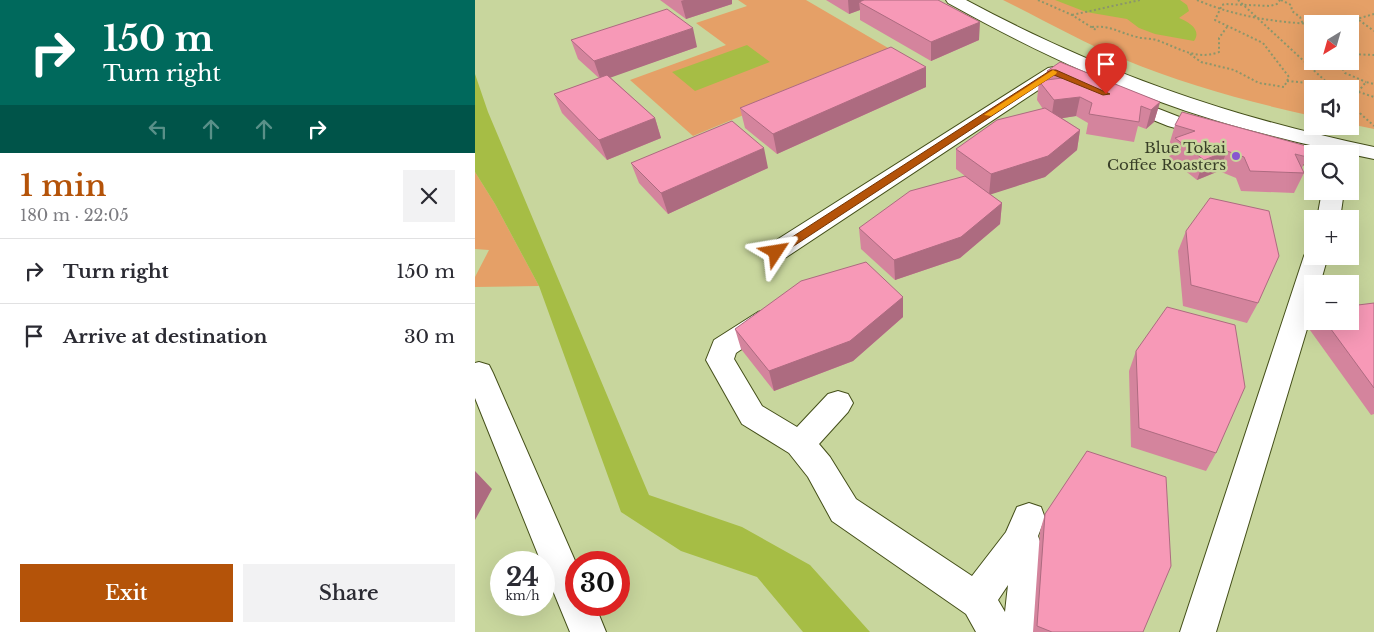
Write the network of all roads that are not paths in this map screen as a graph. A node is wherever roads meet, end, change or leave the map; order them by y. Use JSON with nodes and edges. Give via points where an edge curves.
{"nodes":[{"id":1,"x":970,"y":2,"type":"edge"},
{"id":2,"x":1063,"y":58,"type":"junction"},
{"id":3,"x":1201,"y":104,"type":"junction"},
{"id":4,"x":1304,"y":123,"type":"edge"},
{"id":5,"x":1359,"y":134,"type":"edge"},
{"id":6,"x":1374,"y":137,"type":"edge"},
{"id":7,"x":1327,"y":145,"type":"edge"},
{"id":8,"x":1359,"y":152,"type":"edge"},
{"id":9,"x":1374,"y":153,"type":"edge"},
{"id":10,"x":1304,"y":158,"type":"edge"},
{"id":11,"x":776,"y":252,"type":"dead end"},
{"id":12,"x":1313,"y":265,"type":"edge"},
{"id":13,"x":786,"y":307,"type":"edge"},
{"id":14,"x":479,"y":373,"type":"dead end"},
{"id":15,"x":838,"y":403,"type":"dead end"},
{"id":16,"x":801,"y":444,"type":"junction"},
{"id":17,"x":565,"y":576,"type":"edge"},
{"id":18,"x":979,"y":602,"type":"junction"},
{"id":19,"x":582,"y":616,"type":"edge"},
{"id":20,"x":588,"y":632,"type":"edge"},
{"id":21,"x":995,"y":632,"type":"edge"},
{"id":22,"x":1021,"y":632,"type":"edge"},
{"id":23,"x":1198,"y":632,"type":"edge"}],
"edges":[{"from":1,"to":2,"type":"street"},
{"from":2,"to":3,"type":"street","via":[[1154,93]]},
{"from":2,"to":10,"type":"street","via":[[1175,122]]},
{"from":2,"to":11,"type":"street"},
{"from":3,"to":4,"type":"street"},
{"from":3,"to":7,"type":"street"},
{"from":5,"to":6,"type":"street"},
{"from":8,"to":9,"type":"street"},
{"from":12,"to":23,"type":"street"},
{"from":13,"to":16,"type":"street","via":[[724,348],[720,360],[752,415]]},
{"from":14,"to":17,"type":"street"},
{"from":15,"to":16,"type":"street"},
{"from":16,"to":18,"type":"street","via":[[819,467],[844,510]]},
{"from":18,"to":21,"type":"street"},
{"from":18,"to":22,"type":"street","via":[[1023,530],[1029,558]]},
{"from":19,"to":20,"type":"street"}]}
